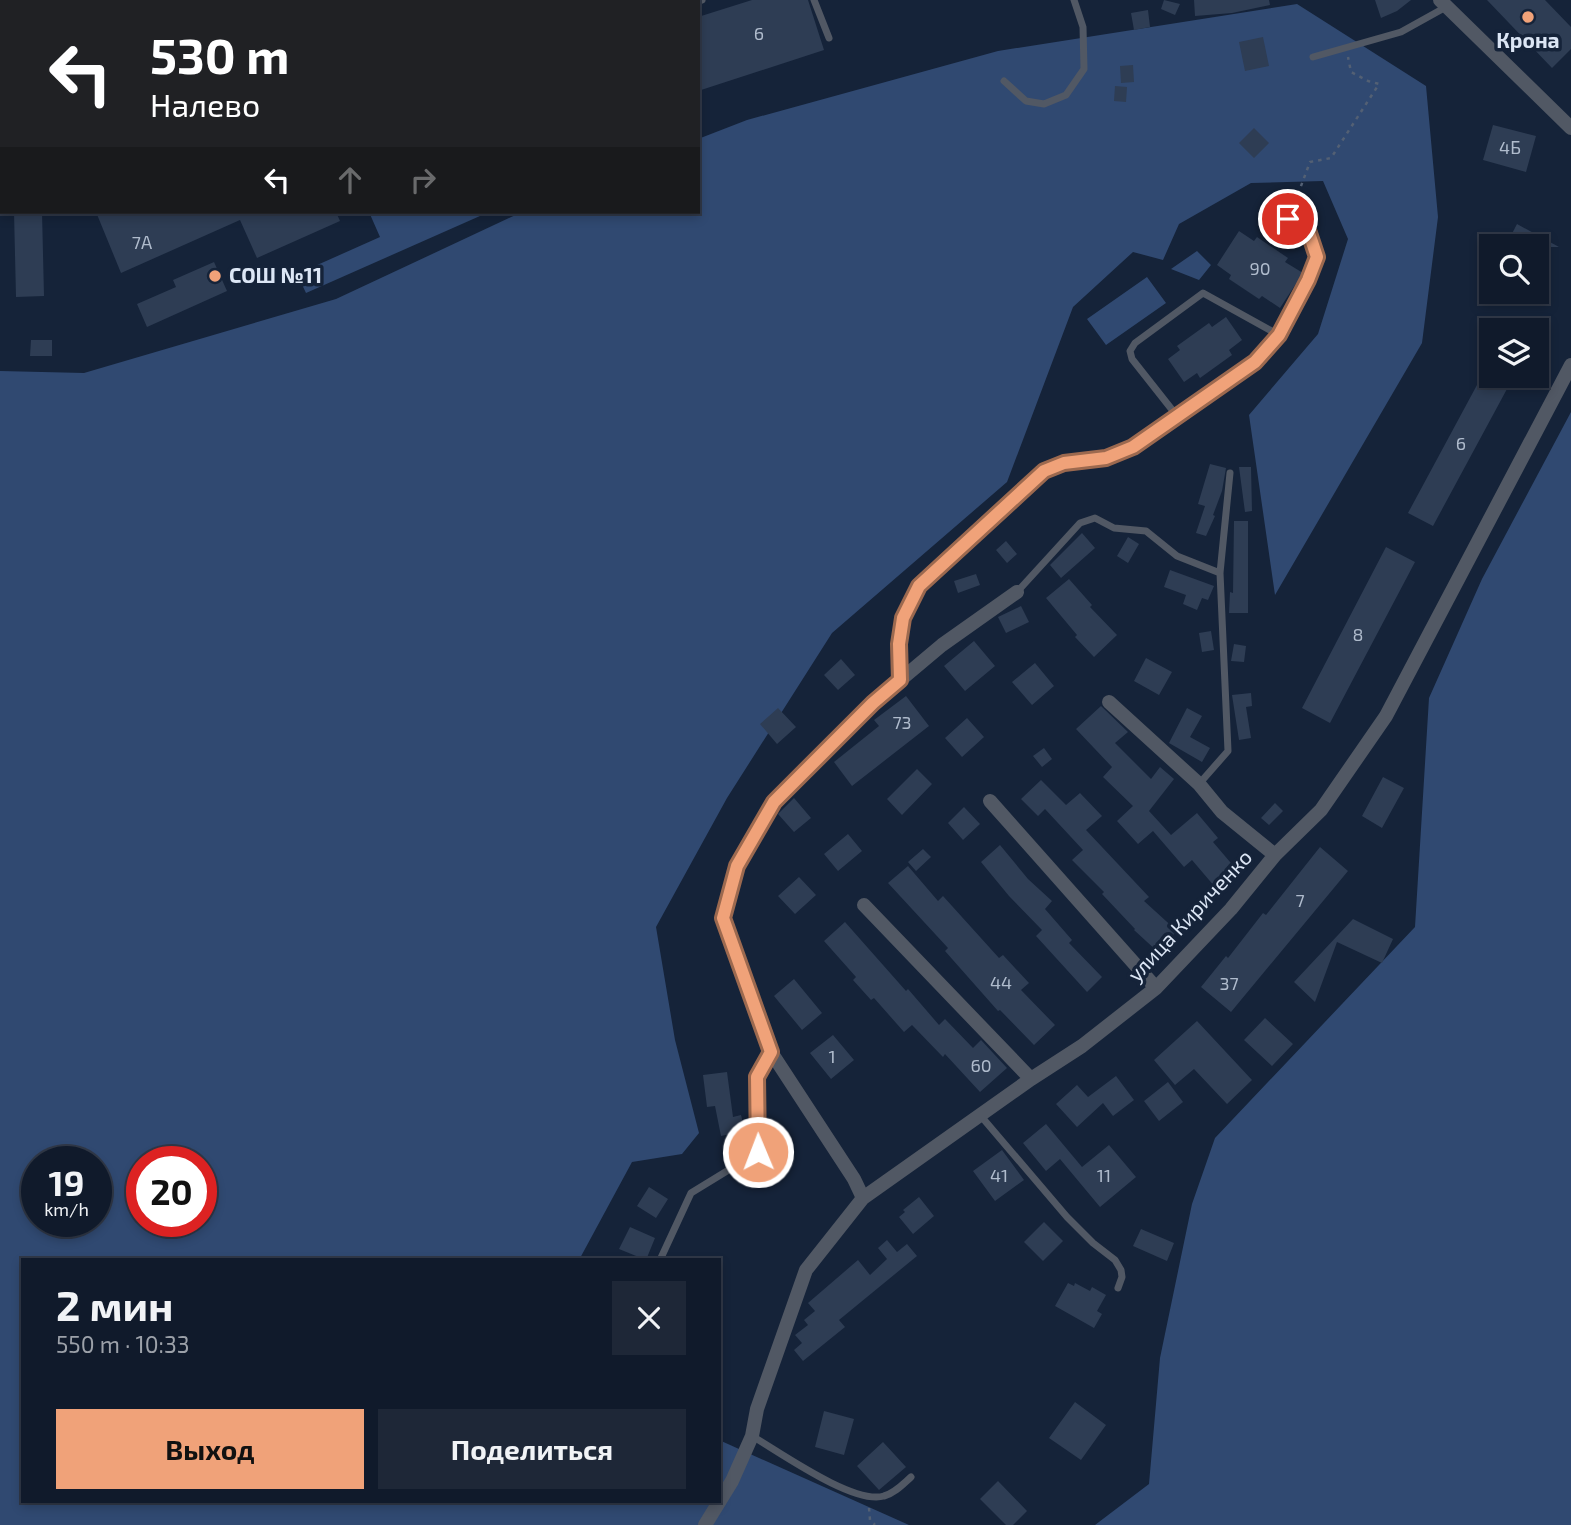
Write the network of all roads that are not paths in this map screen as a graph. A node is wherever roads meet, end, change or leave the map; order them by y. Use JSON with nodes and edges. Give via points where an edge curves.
{"nodes":[{"id":1,"x":814,"y":0,"type":"edge"},
{"id":2,"x":1074,"y":0,"type":"edge"},
{"id":3,"x":1443,"y":3,"type":"edge"},
{"id":4,"x":829,"y":38,"type":"dead end"},
{"id":5,"x":1313,"y":57,"type":"dead end"},
{"id":6,"x":1004,"y":81,"type":"dead end"},
{"id":7,"x":1571,"y":128,"type":"edge"},
{"id":8,"x":1288,"y":219,"type":"road end"},
{"id":9,"x":1279,"y":335,"type":"junction"},
{"id":10,"x":1571,"y":365,"type":"edge"},
{"id":11,"x":1177,"y":416,"type":"junction"},
{"id":12,"x":1230,"y":473,"type":"dead end"},
{"id":13,"x":1220,"y":573,"type":"junction"},
{"id":14,"x":1017,"y":592,"type":"joint"},
{"id":15,"x":900,"y":680,"type":"junction"},
{"id":16,"x":1109,"y":702,"type":"dead end"},
{"id":17,"x":1199,"y":784,"type":"junction"},
{"id":18,"x":990,"y":801,"type":"dead end"},
{"id":19,"x":1275,"y":855,"type":"junction"},
{"id":20,"x":864,"y":905,"type":"dead end"},
{"id":21,"x":1156,"y":988,"type":"junction"},
{"id":22,"x":771,"y":1052,"type":"junction"},
{"id":23,"x":1031,"y":1079,"type":"junction"},
{"id":24,"x":980,"y":1115,"type":"junction"},
{"id":25,"x":863,"y":1198,"type":"junction"},
{"id":26,"x":661,"y":1258,"type":"edge"},
{"id":27,"x":1118,"y":1288,"type":"dead end"},
{"id":28,"x":752,"y":1436,"type":"junction"},
{"id":29,"x":911,"y":1477,"type":"dead end"},
{"id":30,"x":721,"y":1499,"type":"edge"},
{"id":31,"x":718,"y":1503,"type":"edge"},
{"id":32,"x":705,"y":1525,"type":"edge"}],
"edges":[{"from":1,"to":4,"type":"lane"},
{"from":2,"to":6,"type":"lane","via":[[1083,27],[1084,69],[1066,94],[1044,104],[1026,101]]},
{"from":3,"to":5,"type":"lane","via":[[1401,32]]},
{"from":3,"to":7,"type":"street"},
{"from":8,"to":9,"type":"lane","via":[[1309,233],[1317,257]]},
{"from":9,"to":11,"type":"lane","via":[[1255,362]]},
{"from":9,"to":11,"type":"lane","via":[[1203,293],[1135,343],[1132,359]]},
{"from":10,"to":19,"type":"street","name":"улица Кириченко","via":[[1386,716],[1321,810]]},
{"from":11,"to":15,"type":"lane","via":[[1133,447],[1106,458],[1064,463],[1044,471],[919,586],[903,618]]},
{"from":12,"to":13,"type":"lane"},
{"from":13,"to":14,"type":"lane","via":[[1177,556],[1146,531],[1114,528],[1095,518],[1080,523]]},
{"from":13,"to":17,"type":"lane","via":[[1228,751]]},
{"from":14,"to":15,"type":"street"},
{"from":15,"to":22,"type":"street","via":[[774,802],[737,866],[723,918]]},
{"from":16,"to":17,"type":"street"},
{"from":17,"to":19,"type":"street","via":[[1222,812]]},
{"from":18,"to":21,"type":"street"},
{"from":19,"to":21,"type":"street","name":"улица Кириченко"},
{"from":20,"to":23,"type":"street"},
{"from":21,"to":23,"type":"street","name":"улица Кириченко"},
{"from":22,"to":25,"type":"street"},
{"from":22,"to":26,"type":"lane","via":[[757,1077],[758,1152],[691,1193]]},
{"from":23,"to":24,"type":"street","name":"улица Кириченко"},
{"from":24,"to":25,"type":"street","name":"улица Кириченко"},
{"from":24,"to":27,"type":"lane","via":[[1067,1217],[1115,1261],[1122,1277]]},
{"from":25,"to":28,"type":"street","name":"улица Кириченко","via":[[806,1270],[757,1409]]},
{"from":28,"to":29,"type":"lane","via":[[847,1491],[868,1498],[886,1496]]},
{"from":28,"to":30,"type":"street","name":"улица Кириченко"},
{"from":31,"to":32,"type":"street","name":"улица Кириченко"}]}
